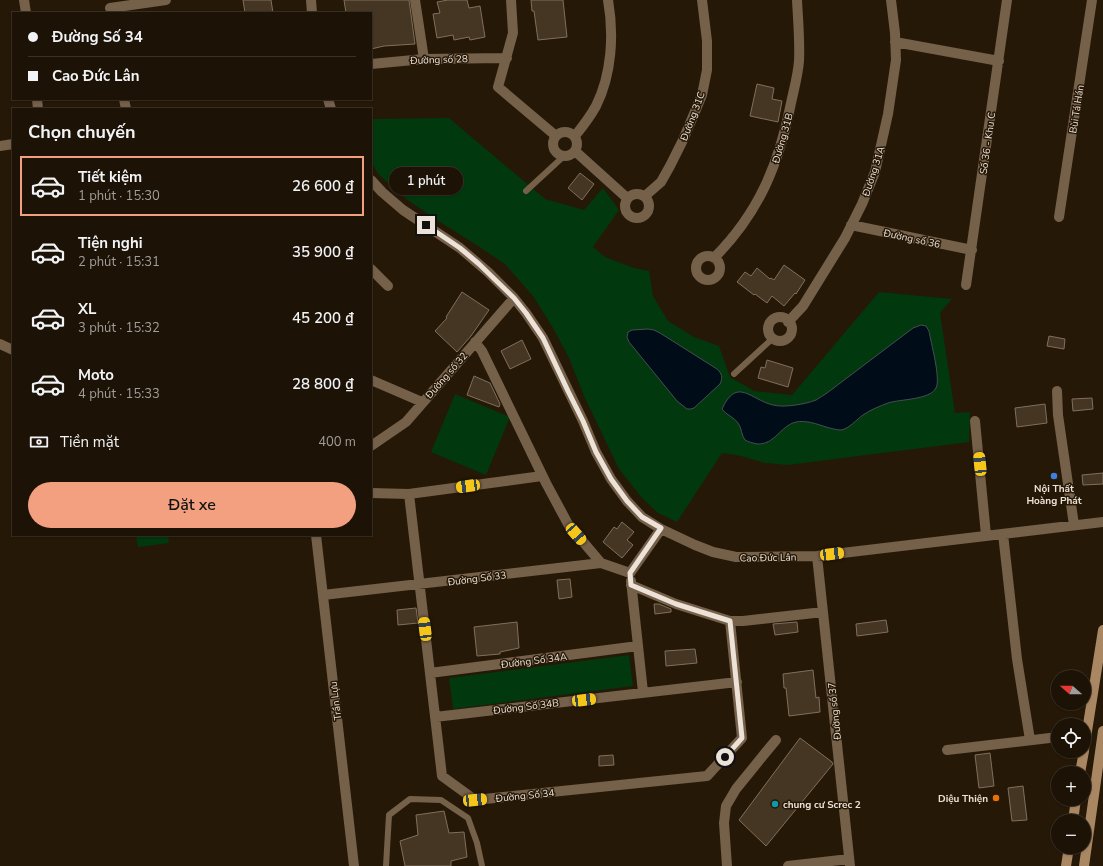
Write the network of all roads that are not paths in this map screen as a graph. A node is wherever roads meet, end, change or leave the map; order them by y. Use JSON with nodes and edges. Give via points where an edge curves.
{"nodes":[{"id":1,"x":24,"y":0,"type":"edge"},
{"id":2,"x":166,"y":0,"type":"edge"},
{"id":3,"x":311,"y":0,"type":"edge"},
{"id":4,"x":415,"y":0,"type":"edge"},
{"id":5,"x":511,"y":0,"type":"edge"},
{"id":6,"x":608,"y":0,"type":"edge"},
{"id":7,"x":702,"y":0,"type":"edge"},
{"id":8,"x":797,"y":0,"type":"edge"},
{"id":9,"x":892,"y":0,"type":"edge"},
{"id":10,"x":1007,"y":0,"type":"edge"},
{"id":11,"x":1092,"y":0,"type":"edge"},
{"id":12,"x":109,"y":7,"type":"edge"},
{"id":13,"x":26,"y":12,"type":"edge"},
{"id":14,"x":312,"y":12,"type":"edge"},
{"id":15,"x":895,"y":42,"type":"junction"},
{"id":16,"x":507,"y":58,"type":"junction"},
{"id":17,"x":424,"y":59,"type":"junction"},
{"id":18,"x":999,"y":61,"type":"junction"},
{"id":19,"x":372,"y":64,"type":"edge"},
{"id":20,"x":556,"y":136,"type":"junction"},
{"id":21,"x":575,"y":136,"type":"junction"},
{"id":22,"x":12,"y":144,"type":"edge"},
{"id":23,"x":0,"y":146,"type":"edge"},
{"id":24,"x":575,"y":151,"type":"junction"},
{"id":25,"x":564,"y":156,"type":"junction"},
{"id":26,"x":372,"y":181,"type":"edge"},
{"id":27,"x":526,"y":191,"type":"dead end"},
{"id":28,"x":645,"y":196,"type":"junction"},
{"id":29,"x":627,"y":198,"type":"junction"},
{"id":30,"x":1059,"y":217,"type":"dead end"},
{"id":31,"x":851,"y":225,"type":"junction"},
{"id":32,"x":972,"y":250,"type":"junction"},
{"id":33,"x":714,"y":258,"type":"dead end"},
{"id":34,"x":372,"y":270,"type":"edge"},
{"id":35,"x":372,"y":279,"type":"edge"},
{"id":36,"x":966,"y":285,"type":"dead end"},
{"id":37,"x":514,"y":298,"type":"junction"},
{"id":38,"x":788,"y":322,"type":"junction"},
{"id":39,"x":772,"y":339,"type":"junction"},
{"id":40,"x":475,"y":342,"type":"junction"},
{"id":41,"x":0,"y":344,"type":"edge"},
{"id":42,"x":12,"y":350,"type":"edge"},
{"id":43,"x":734,"y":374,"type":"dead end"},
{"id":44,"x":372,"y":380,"type":"edge"},
{"id":45,"x":1057,"y":391,"type":"dead end"},
{"id":46,"x":422,"y":402,"type":"junction"},
{"id":47,"x":975,"y":421,"type":"dead end"},
{"id":48,"x":372,"y":445,"type":"edge"},
{"id":49,"x":542,"y":476,"type":"junction"},
{"id":50,"x":372,"y":493,"type":"edge"},
{"id":51,"x":409,"y":494,"type":"junction"},
{"id":52,"x":1103,"y":522,"type":"edge"},
{"id":53,"x":1074,"y":525,"type":"junction"},
{"id":54,"x":661,"y":528,"type":"junction"},
{"id":55,"x":1003,"y":534,"type":"junction"},
{"id":56,"x":316,"y":536,"type":"edge"},
{"id":57,"x":986,"y":536,"type":"junction"},
{"id":58,"x":817,"y":556,"type":"junction"},
{"id":59,"x":601,"y":563,"type":"junction"},
{"id":60,"x":630,"y":573,"type":"junction"},
{"id":61,"x":420,"y":584,"type":"junction"},
{"id":62,"x":631,"y":585,"type":"junction"},
{"id":63,"x":323,"y":595,"type":"junction"},
{"id":64,"x":823,"y":612,"type":"junction"},
{"id":65,"x":730,"y":621,"type":"junction"},
{"id":66,"x":1103,"y":630,"type":"edge"},
{"id":67,"x":638,"y":646,"type":"junction"},
{"id":68,"x":430,"y":673,"type":"junction"},
{"id":69,"x":737,"y":682,"type":"junction"},
{"id":70,"x":643,"y":692,"type":"junction"},
{"id":71,"x":435,"y":717,"type":"junction"},
{"id":72,"x":1088,"y":718,"type":"edge"},
{"id":73,"x":1103,"y":731,"type":"edge"},
{"id":74,"x":1051,"y":738,"type":"edge"},
{"id":75,"x":776,"y":740,"type":"dead end"},
{"id":76,"x":1030,"y":740,"type":"junction"},
{"id":77,"x":948,"y":750,"type":"dead end"},
{"id":78,"x":1068,"y":854,"type":"edge"},
{"id":79,"x":850,"y":862,"type":"edge"},
{"id":80,"x":354,"y":866,"type":"edge"},
{"id":81,"x":386,"y":866,"type":"edge"},
{"id":82,"x":482,"y":866,"type":"edge"},
{"id":83,"x":727,"y":866,"type":"edge"},
{"id":84,"x":788,"y":866,"type":"edge"},
{"id":85,"x":1066,"y":866,"type":"edge"},
{"id":86,"x":1084,"y":866,"type":"edge"}],
"edges":[{"from":1,"to":13,"type":"street"},
{"from":2,"to":12,"type":"street"},
{"from":3,"to":14,"type":"street"},
{"from":4,"to":17,"type":"street"},
{"from":5,"to":16,"type":"street","via":[[513,33]]},
{"from":6,"to":21,"type":"street","via":[[611,15],[610,52],[603,88],[587,121]]},
{"from":7,"to":28,"type":"street","name":"Đường 31C","via":[[707,70],[702,95],[686,134],[661,182]]},
{"from":8,"to":33,"type":"street","name":"Đường 31B","via":[[799,61],[781,147],[762,193],[745,223]]},
{"from":9,"to":15,"type":"street","name":"Đường 31A"},
{"from":10,"to":18,"type":"street","name":"Số 36 - Khu C"},
{"from":11,"to":30,"type":"street","name":"Bùi Tá Hán"},
{"from":15,"to":18,"type":"street"},
{"from":15,"to":31,"type":"street","name":"Đường 31A","via":[[893,83],[881,148],[862,204]]},
{"from":16,"to":17,"type":"street","name":"Đường số 28"},
{"from":16,"to":20,"type":"street","via":[[498,87]]},
{"from":17,"to":19,"type":"street","name":"Đường số 28"},
{"from":18,"to":32,"type":"street","name":"Số 36 - Khu C"},
{"from":20,"to":21,"type":"street","via":[[564,132]]},
{"from":20,"to":25,"type":"street","via":[[555,150]]},
{"from":21,"to":24,"type":"street"},
{"from":22,"to":23,"type":"street"},
{"from":24,"to":25,"type":"street"},
{"from":24,"to":29,"type":"street"},
{"from":25,"to":27,"type":"lane"},
{"from":26,"to":37,"type":"street","name":"Cao Đức Lân","via":[[403,210],[460,248]]},
{"from":28,"to":29,"type":"street","via":[[638,193]]},
{"from":28,"to":29,"type":"street","via":[[649,204],[648,211],[646,215],[638,218],[627,213]]},
{"from":31,"to":32,"type":"street","name":"Đường số 36"},
{"from":31,"to":38,"type":"street","name":"Đường 31A","via":[[803,306]]},
{"from":32,"to":36,"type":"street","name":"Số 36 - Khu C"},
{"from":34,"to":35,"type":"street","via":[[388,286]]},
{"from":37,"to":40,"type":"street","name":"Đường số 32"},
{"from":37,"to":54,"type":"street","name":"Cao Đức Lân","via":[[543,338],[611,479],[642,517]]},
{"from":38,"to":39,"type":"street","via":[[791,332],[787,339]]},
{"from":38,"to":39,"type":"street","via":[[778,318],[771,321],[768,332]]},
{"from":39,"to":43,"type":"lane"},
{"from":40,"to":46,"type":"street","name":"Đường số 32"},
{"from":40,"to":49,"type":"street","via":[[482,351]]},
{"from":41,"to":42,"type":"street"},
{"from":44,"to":46,"type":"street"},
{"from":45,"to":53,"type":"street","via":[[1058,415]]},
{"from":46,"to":48,"type":"street","name":"Đường số 32","via":[[406,422]]},
{"from":47,"to":57,"type":"street"},
{"from":49,"to":51,"type":"street"},
{"from":49,"to":59,"type":"street","via":[[568,524]]},
{"from":50,"to":51,"type":"street"},
{"from":51,"to":61,"type":"street","name":"Đường Số 34"},
{"from":52,"to":53,"type":"street","name":"Cao Đức Lân"},
{"from":53,"to":55,"type":"street","name":"Cao Đức Lân"},
{"from":54,"to":58,"type":"street","name":"Cao Đức Lân","via":[[695,545],[736,558]]},
{"from":54,"to":60,"type":"street"},
{"from":55,"to":57,"type":"street","name":"Cao Đức Lân"},
{"from":55,"to":76,"type":"street","via":[[1017,659]]},
{"from":56,"to":63,"type":"street","name":"Trần Lựu"},
{"from":57,"to":58,"type":"street","name":"Cao Đức Lân"},
{"from":58,"to":64,"type":"street","name":"Đường số 37"},
{"from":59,"to":60,"type":"street","name":"Đường Số 33"},
{"from":59,"to":61,"type":"street","name":"Đường Số 33"},
{"from":60,"to":62,"type":"street"},
{"from":61,"to":63,"type":"street","name":"Đường Số 33"},
{"from":61,"to":68,"type":"street","name":"Đường Số 34"},
{"from":62,"to":65,"type":"street","via":[[676,604]]},
{"from":62,"to":67,"type":"street"},
{"from":63,"to":80,"type":"street","name":"Trần Lựu"},
{"from":64,"to":65,"type":"street"},
{"from":64,"to":79,"type":"street","name":"Đường số 37"},
{"from":65,"to":69,"type":"street","name":"Đường Số 34"},
{"from":66,"to":72,"type":"main road"},
{"from":67,"to":68,"type":"street","name":"Đường Số 34A"},
{"from":67,"to":70,"type":"street"},
{"from":68,"to":71,"type":"street","name":"Đường Số 34"},
{"from":69,"to":70,"type":"street","name":"Đường Số 34B"},
{"from":69,"to":71,"type":"street","name":"Đường Số 34","via":[[742,738],[707,776],[475,800],[442,776]]},
{"from":70,"to":71,"type":"street","name":"Đường Số 34B"},
{"from":73,"to":86,"type":"main road"},
{"from":74,"to":76,"type":"street"},
{"from":75,"to":83,"type":"street","via":[[736,789],[726,806],[724,823]]},
{"from":76,"to":77,"type":"street"},
{"from":78,"to":85,"type":"main road"},
{"from":79,"to":84,"type":"street"},
{"from":81,"to":82,"type":"lane","via":[[389,815],[410,799],[441,800],[468,818]]}]}
